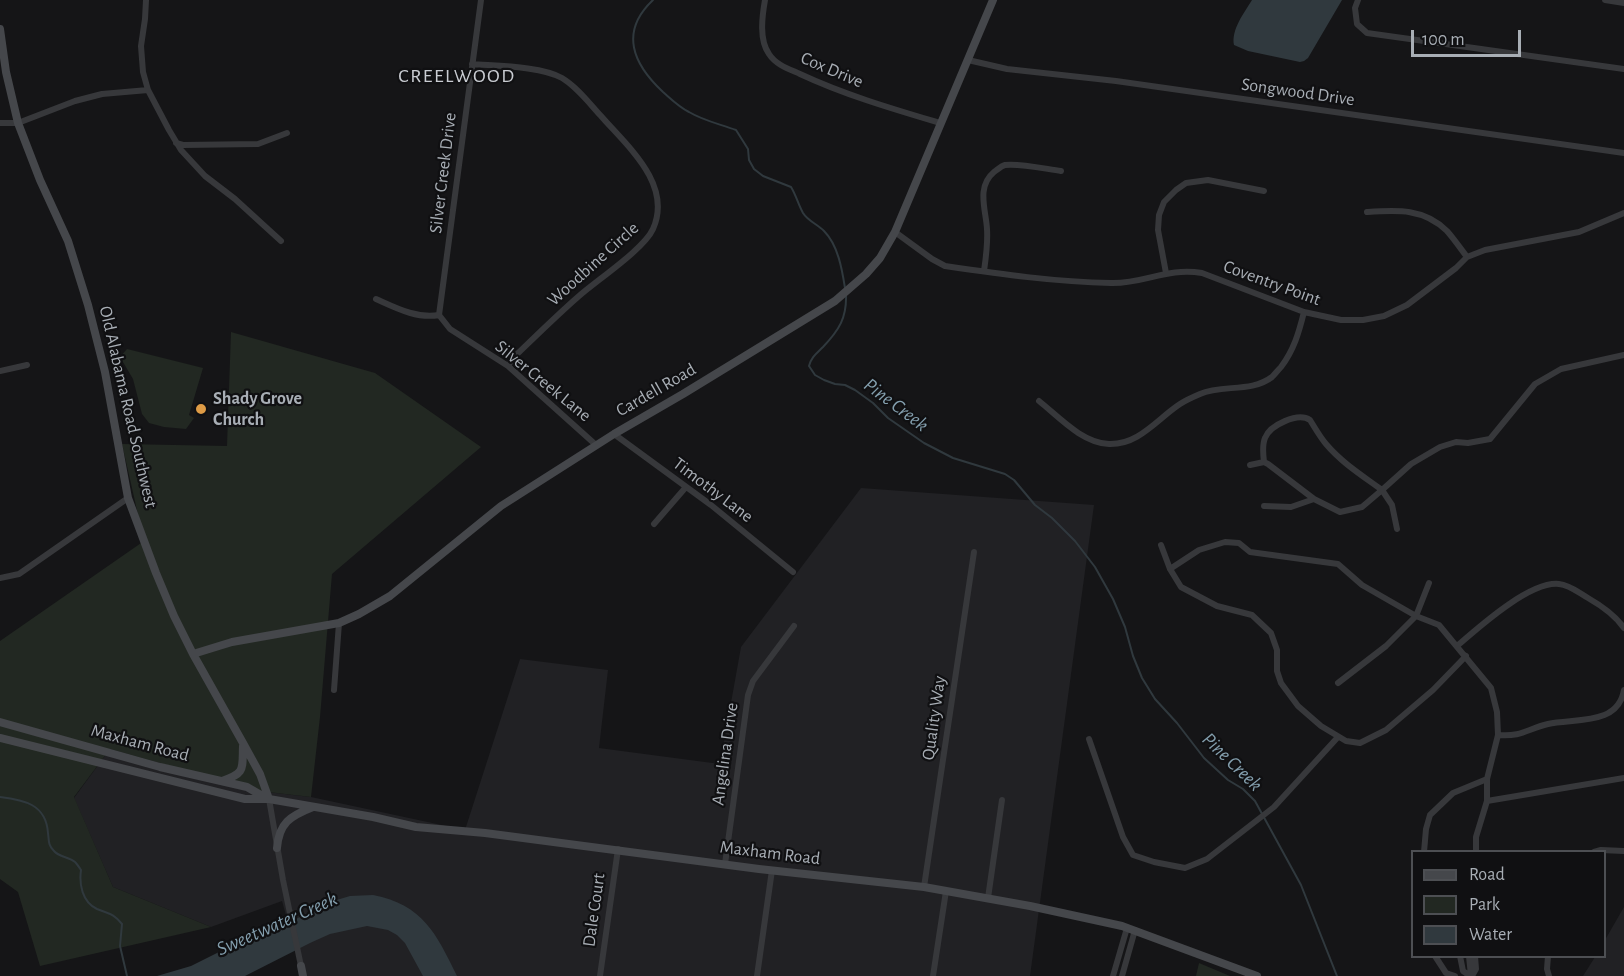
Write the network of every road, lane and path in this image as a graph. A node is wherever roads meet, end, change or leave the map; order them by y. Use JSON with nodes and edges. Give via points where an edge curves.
{"nodes":[{"id":1,"x":146,"y":0,"type":"edge"},
{"id":2,"x":481,"y":0,"type":"edge"},
{"id":3,"x":765,"y":0,"type":"edge"},
{"id":4,"x":993,"y":0,"type":"edge"},
{"id":5,"x":1358,"y":0,"type":"edge"},
{"id":6,"x":1605,"y":0,"type":"edge"},
{"id":7,"x":1624,"y":3,"type":"edge"},
{"id":8,"x":0,"y":29,"type":"edge"},
{"id":9,"x":968,"y":60,"type":"junction"},
{"id":10,"x":472,"y":64,"type":"junction"},
{"id":11,"x":1624,"y":69,"type":"edge"},
{"id":12,"x":148,"y":90,"type":"junction"},
{"id":13,"x":0,"y":123,"type":"edge"},
{"id":14,"x":18,"y":123,"type":"junction"},
{"id":15,"x":940,"y":123,"type":"junction"},
{"id":16,"x":287,"y":133,"type":"dead end"},
{"id":17,"x":176,"y":143,"type":"junction"},
{"id":18,"x":1624,"y":153,"type":"edge"},
{"id":19,"x":1061,"y":171,"type":"dead end"},
{"id":20,"x":1264,"y":191,"type":"dead end"},
{"id":21,"x":1367,"y":212,"type":"dead end"},
{"id":22,"x":1624,"y":213,"type":"edge"},
{"id":23,"x":895,"y":232,"type":"junction"},
{"id":24,"x":281,"y":242,"type":"dead end"},
{"id":25,"x":1467,"y":257,"type":"junction"},
{"id":26,"x":984,"y":272,"type":"junction"},
{"id":27,"x":1166,"y":273,"type":"junction"},
{"id":28,"x":376,"y":299,"type":"dead end"},
{"id":29,"x":1304,"y":312,"type":"junction"},
{"id":30,"x":439,"y":315,"type":"junction"},
{"id":31,"x":1624,"y":355,"type":"edge"},
{"id":32,"x":27,"y":365,"type":"dead end"},
{"id":33,"x":508,"y":366,"type":"junction"},
{"id":34,"x":0,"y":371,"type":"edge"},
{"id":35,"x":1039,"y":401,"type":"dead end"},
{"id":36,"x":614,"y":434,"type":"junction"},
{"id":37,"x":596,"y":445,"type":"junction"},
{"id":38,"x":1264,"y":462,"type":"junction"},
{"id":39,"x":1250,"y":465,"type":"dead end"},
{"id":40,"x":686,"y":487,"type":"junction"},
{"id":41,"x":1382,"y":490,"type":"junction"},
{"id":42,"x":128,"y":498,"type":"junction"},
{"id":43,"x":1314,"y":500,"type":"junction"},
{"id":44,"x":1264,"y":506,"type":"dead end"},
{"id":45,"x":654,"y":524,"type":"dead end"},
{"id":46,"x":1397,"y":528,"type":"dead end"},
{"id":47,"x":1161,"y":545,"type":"dead end"},
{"id":48,"x":974,"y":552,"type":"dead end"},
{"id":49,"x":1170,"y":569,"type":"junction"},
{"id":50,"x":793,"y":572,"type":"dead end"},
{"id":51,"x":0,"y":578,"type":"edge"},
{"id":52,"x":1429,"y":583,"type":"dead end"},
{"id":53,"x":1416,"y":616,"type":"junction"},
{"id":54,"x":339,"y":623,"type":"junction"},
{"id":55,"x":794,"y":626,"type":"dead end"},
{"id":56,"x":1624,"y":628,"type":"edge"},
{"id":57,"x":1456,"y":645,"type":"junction"},
{"id":58,"x":193,"y":654,"type":"junction"},
{"id":59,"x":1466,"y":656,"type":"junction"},
{"id":60,"x":1338,"y":682,"type":"dead end"},
{"id":61,"x":334,"y":690,"type":"dead end"},
{"id":62,"x":1624,"y":690,"type":"edge"},
{"id":63,"x":0,"y":722,"type":"edge"},
{"id":64,"x":1498,"y":735,"type":"junction"},
{"id":65,"x":1338,"y":736,"type":"junction"},
{"id":66,"x":0,"y":738,"type":"edge"},
{"id":67,"x":1089,"y":739,"type":"dead end"},
{"id":68,"x":243,"y":743,"type":"junction"},
{"id":69,"x":1624,"y":778,"type":"edge"},
{"id":70,"x":1487,"y":779,"type":"junction"},
{"id":71,"x":221,"y":781,"type":"junction"},
{"id":72,"x":269,"y":799,"type":"junction"},
{"id":73,"x":1002,"y":800,"type":"dead end"},
{"id":74,"x":1487,"y":801,"type":"junction"},
{"id":75,"x":313,"y":807,"type":"junction"},
{"id":76,"x":277,"y":848,"type":"junction"},
{"id":77,"x":618,"y":849,"type":"junction"},
{"id":78,"x":1424,"y":850,"type":"edge"},
{"id":79,"x":1476,"y":850,"type":"edge"},
{"id":80,"x":1606,"y":850,"type":"edge"},
{"id":81,"x":1624,"y":851,"type":"edge"},
{"id":82,"x":725,"y":864,"type":"junction"},
{"id":83,"x":772,"y":870,"type":"junction"},
{"id":84,"x":924,"y":887,"type":"junction"},
{"id":85,"x":946,"y":891,"type":"junction"},
{"id":86,"x":988,"y":898,"type":"junction"},
{"id":87,"x":1131,"y":929,"type":"junction"},
{"id":88,"x":1436,"y":958,"type":"edge"},
{"id":89,"x":1460,"y":958,"type":"edge"},
{"id":90,"x":1469,"y":958,"type":"edge"},
{"id":91,"x":1475,"y":958,"type":"edge"},
{"id":92,"x":1548,"y":958,"type":"edge"},
{"id":93,"x":300,"y":966,"type":"joint"},
{"id":94,"x":303,"y":976,"type":"edge"},
{"id":95,"x":600,"y":976,"type":"edge"},
{"id":96,"x":757,"y":976,"type":"edge"},
{"id":97,"x":933,"y":976,"type":"edge"},
{"id":98,"x":1113,"y":976,"type":"edge"},
{"id":99,"x":1122,"y":976,"type":"edge"},
{"id":100,"x":1257,"y":976,"type":"edge"},
{"id":101,"x":1455,"y":976,"type":"edge"},
{"id":102,"x":1471,"y":976,"type":"edge"},
{"id":103,"x":1549,"y":976,"type":"edge"}],
"edges":[{"from":1,"to":12,"type":"street","via":[[141,54]]},
{"from":2,"to":10,"type":"street","name":"Silver Creek Drive"},
{"from":3,"to":15,"type":"street","name":"Cox Drive","via":[[765,47],[779,64],[867,101]]},
{"from":4,"to":9,"type":"street","name":"Cardell Road"},
{"from":5,"to":11,"type":"street","via":[[1357,24],[1367,33]]},
{"from":6,"to":7,"type":"street"},
{"from":8,"to":14,"type":"street","name":"Old Alabama Road Southwest"},
{"from":9,"to":15,"type":"street","name":"Cardell Road"},
{"from":9,"to":18,"type":"street","name":"Songwood Drive","via":[[1007,69]]},
{"from":10,"to":30,"type":"street","name":"Silver Creek Drive"},
{"from":10,"to":33,"type":"street","name":"Woodbine Circle","via":[[529,69],[561,78],[575,88],[642,161],[654,185],[658,205],[653,229],[642,243],[579,296]]},
{"from":12,"to":14,"type":"street","via":[[93,96]]},
{"from":12,"to":17,"type":"street"},
{"from":13,"to":14,"type":"street"},
{"from":14,"to":42,"type":"street","name":"Old Alabama Road Southwest","via":[[68,242],[88,305],[105,372]]},
{"from":15,"to":23,"type":"street","name":"Cardell Road"},
{"from":16,"to":17,"type":"street","via":[[258,144]]},
{"from":17,"to":24,"type":"street","via":[[205,176]]},
{"from":19,"to":26,"type":"street","via":[[1003,165],[988,176],[982,195],[987,227]]},
{"from":20,"to":27,"type":"street","via":[[1208,180],[1186,183],[1176,190],[1164,202],[1159,215]]},
{"from":21,"to":25,"type":"street","via":[[1397,210],[1429,217],[1447,231]]},
{"from":22,"to":25,"type":"street","name":"Coventry Point","via":[[1580,232]]},
{"from":23,"to":26,"type":"street","name":"Coventry Point","via":[[945,266]]},
{"from":23,"to":36,"type":"street","name":"Cardell Road","via":[[880,258],[835,301]]},
{"from":25,"to":29,"type":"street","name":"Coventry Point","via":[[1407,305],[1384,316],[1341,320]]},
{"from":26,"to":27,"type":"street","name":"Coventry Point","via":[[1112,283]]},
{"from":27,"to":29,"type":"street","name":"Coventry Point","via":[[1202,273]]},
{"from":28,"to":30,"type":"street","via":[[414,314]]},
{"from":29,"to":35,"type":"street","via":[[1297,340],[1272,377],[1247,386],[1204,392],[1180,403],[1137,438],[1109,444],[1090,440]]},
{"from":30,"to":33,"type":"street","name":"Silver Creek Lane","via":[[450,329]]},
{"from":31,"to":41,"type":"street","via":[[1561,369],[1535,384],[1490,439],[1440,447],[1411,464]]},
{"from":32,"to":34,"type":"street"},
{"from":33,"to":37,"type":"street","name":"Silver Creek Lane"},
{"from":36,"to":37,"type":"street","name":"Cardell Road"},
{"from":36,"to":40,"type":"street","name":"Timothy Lane"},
{"from":37,"to":54,"type":"street","name":"Cardell Road","via":[[501,506],[390,596]]},
{"from":38,"to":39,"type":"street"},
{"from":38,"to":41,"type":"street","via":[[1263,443],[1269,431],[1296,418],[1306,418],[1338,456]]},
{"from":38,"to":43,"type":"street"},
{"from":40,"to":45,"type":"street"},
{"from":40,"to":50,"type":"street","name":"Timothy Lane"},
{"from":41,"to":43,"type":"street","via":[[1362,507],[1340,512]]},
{"from":41,"to":46,"type":"street","via":[[1392,505]]},
{"from":42,"to":51,"type":"street","via":[[20,574]]},
{"from":42,"to":58,"type":"street","name":"Old Alabama Road Southwest"},
{"from":43,"to":44,"type":"street","via":[[1291,507]]},
{"from":47,"to":49,"type":"street"},
{"from":48,"to":84,"type":"street","name":"Quality Way"},
{"from":49,"to":53,"type":"street","via":[[1199,550],[1225,542],[1239,543],[1250,552],[1338,564],[1362,585]]},
{"from":49,"to":65,"type":"street","via":[[1187,591],[1217,606],[1252,615],[1271,633],[1281,683],[1298,706]]},
{"from":52,"to":53,"type":"street"},
{"from":53,"to":57,"type":"street","via":[[1439,625]]},
{"from":53,"to":60,"type":"street","via":[[1386,646]]},
{"from":54,"to":58,"type":"street","name":"Cardell Road","via":[[232,642]]},
{"from":54,"to":61,"type":"street"},
{"from":55,"to":82,"type":"street","name":"Angelina Drive","via":[[753,681],[748,695]]},
{"from":56,"to":57,"type":"street","via":[[1595,602],[1557,583],[1527,593]]},
{"from":57,"to":59,"type":"street"},
{"from":58,"to":68,"type":"street","name":"Old Alabama Road Southwest"},
{"from":59,"to":64,"type":"street","via":[[1491,688]]},
{"from":59,"to":65,"type":"street","via":[[1386,730],[1360,743]]},
{"from":62,"to":64,"type":"street","via":[[1618,706],[1598,717],[1551,723],[1519,735]]},
{"from":63,"to":71,"type":"street","name":"Maxham Road"},
{"from":64,"to":70,"type":"street"},
{"from":65,"to":67,"type":"street","via":[[1274,807],[1208,859],[1185,868],[1133,855]]},
{"from":66,"to":72,"type":"street","name":"Maxham Road","via":[[244,799]]},
{"from":68,"to":71,"type":"street","via":[[242,768],[237,776]]},
{"from":68,"to":72,"type":"street","name":"Old Alabama Road Southwest"},
{"from":69,"to":74,"type":"street"},
{"from":70,"to":74,"type":"street"},
{"from":70,"to":78,"type":"street","via":[[1453,793],[1430,815]]},
{"from":71,"to":72,"type":"street","name":"Maxham Road","via":[[247,787]]},
{"from":72,"to":75,"type":"street","name":"Maxham Road"},
{"from":72,"to":76,"type":"street","name":"Old Alabama Road Southwest"},
{"from":73,"to":86,"type":"street"},
{"from":74,"to":79,"type":"street"},
{"from":75,"to":76,"type":"street","via":[[290,818],[278,837]]},
{"from":75,"to":77,"type":"street","name":"Maxham Road","via":[[416,827]]},
{"from":76,"to":93,"type":"street","name":"Old Alabama Road Southwest"},
{"from":77,"to":82,"type":"street","name":"Maxham Road"},
{"from":77,"to":95,"type":"street","name":"Dale Court"},
{"from":80,"to":81,"type":"street"},
{"from":82,"to":83,"type":"street","name":"Maxham Road"},
{"from":83,"to":84,"type":"street","name":"Maxham Road"},
{"from":83,"to":96,"type":"street"},
{"from":84,"to":85,"type":"street","name":"Maxham Road"},
{"from":85,"to":86,"type":"street","name":"Maxham Road"},
{"from":85,"to":97,"type":"street"},
{"from":86,"to":87,"type":"street","name":"Maxham Road"},
{"from":87,"to":98,"type":"street"},
{"from":87,"to":99,"type":"street"},
{"from":87,"to":100,"type":"street","name":"Maxham Road"},
{"from":88,"to":101,"type":"street","via":[[1446,973]]},
{"from":89,"to":102,"type":"street","via":[[1463,971]]},
{"from":90,"to":102,"type":"street"},
{"from":91,"to":102,"type":"street","via":[[1476,969]]},
{"from":92,"to":103,"type":"street"},
{"from":93,"to":94,"type":"street"}]}
